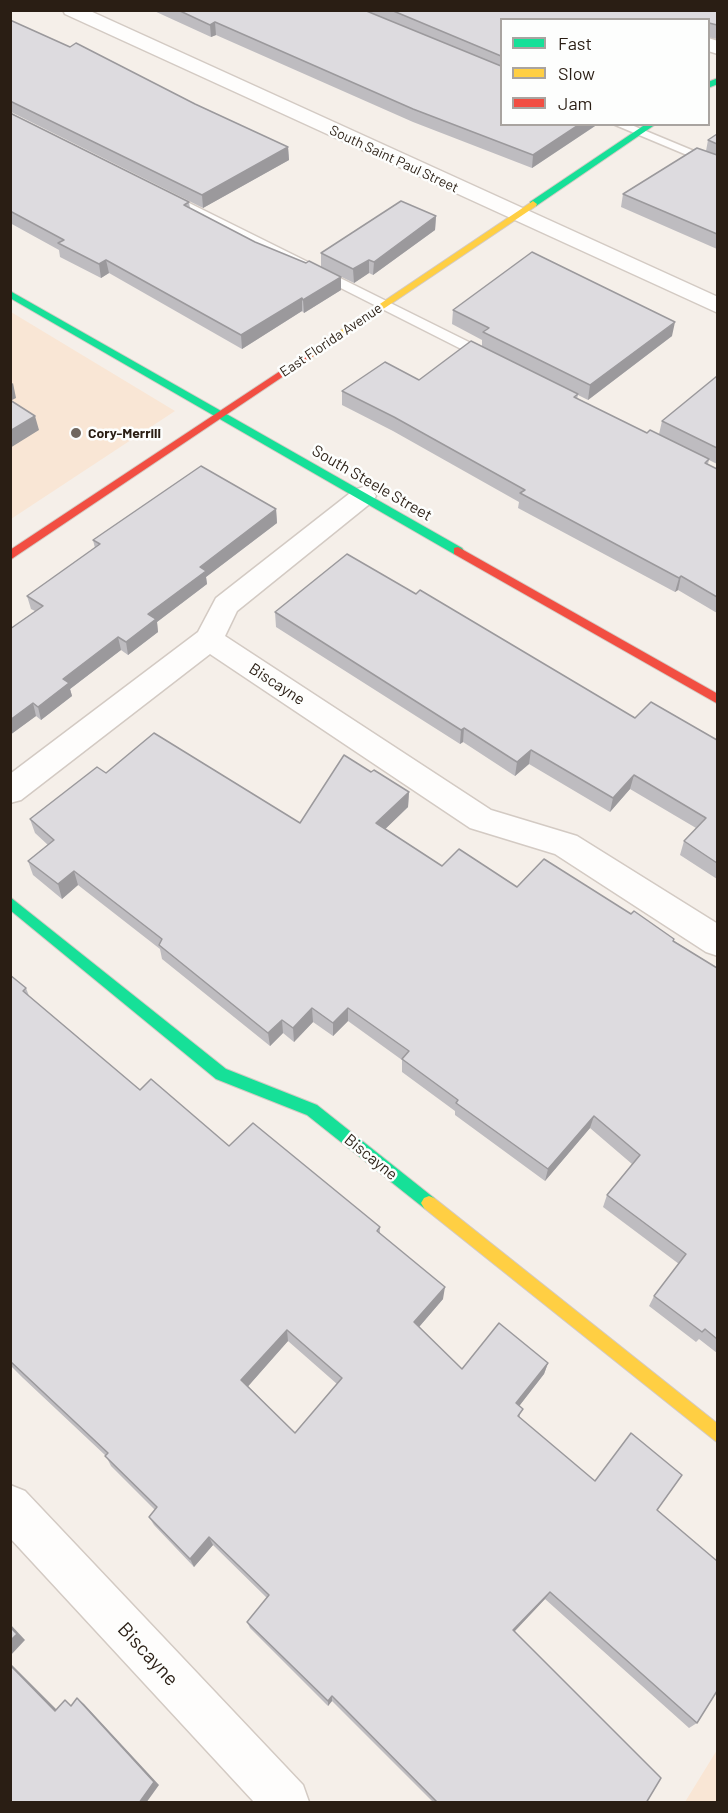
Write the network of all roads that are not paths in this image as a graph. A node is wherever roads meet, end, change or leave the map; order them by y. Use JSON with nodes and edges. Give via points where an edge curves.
{"nodes":[{"id":1,"x":72,"y":10,"type":"edge"},
{"id":2,"x":623,"y":126,"type":"edge"},
{"id":3,"x":649,"y":126,"type":"edge"},
{"id":4,"x":639,"y":133,"type":"junction"},
{"id":5,"x":717,"y":165,"type":"edge"},
{"id":6,"x":160,"y":192,"type":"edge"},
{"id":7,"x":516,"y":215,"type":"junction"},
{"id":8,"x":10,"y":294,"type":"edge"},
{"id":9,"x":384,"y":305,"type":"junction"},
{"id":10,"x":717,"y":306,"type":"edge"},
{"id":11,"x":498,"y":363,"type":"edge"},
{"id":12,"x":220,"y":415,"type":"junction"},
{"id":13,"x":363,"y":496,"type":"junction"},
{"id":14,"x":10,"y":556,"type":"edge"},
{"id":15,"x":209,"y":639,"type":"junction"},
{"id":16,"x":717,"y":700,"type":"edge"},
{"id":17,"x":10,"y":791,"type":"edge"},
{"id":18,"x":10,"y":902,"type":"edge"},
{"id":19,"x":717,"y":942,"type":"edge"},
{"id":20,"x":717,"y":1435,"type":"edge"},
{"id":21,"x":10,"y":1506,"type":"edge"},
{"id":22,"x":286,"y":1803,"type":"edge"}],
"edges":[{"from":1,"to":7,"type":"street","name":"South Saint Paul Street"},
{"from":2,"to":4,"type":"lane"},
{"from":3,"to":4,"type":"street","name":"East Florida Avenue"},
{"from":4,"to":5,"type":"lane"},
{"from":4,"to":7,"type":"street","name":"East Florida Avenue"},
{"from":6,"to":9,"type":"lane"},
{"from":7,"to":9,"type":"street","name":"East Florida Avenue"},
{"from":7,"to":10,"type":"street","name":"South Saint Paul Street"},
{"from":8,"to":12,"type":"street","name":"South Steele Street"},
{"from":9,"to":11,"type":"lane"},
{"from":9,"to":12,"type":"street","name":"East Florida Avenue"},
{"from":12,"to":13,"type":"street","name":"South Steele Street"},
{"from":12,"to":14,"type":"street","name":"East Florida Avenue"},
{"from":13,"to":15,"type":"street","via":[[226,604]]},
{"from":13,"to":16,"type":"street","name":"South Steele Street"},
{"from":15,"to":17,"type":"street"},
{"from":15,"to":19,"type":"street","name":"Biscayne","via":[[482,819],[566,845]]},
{"from":18,"to":20,"type":"street","name":"Biscayne","via":[[221,1074],[312,1110]]},
{"from":21,"to":22,"type":"street","name":"Biscayne"}]}
